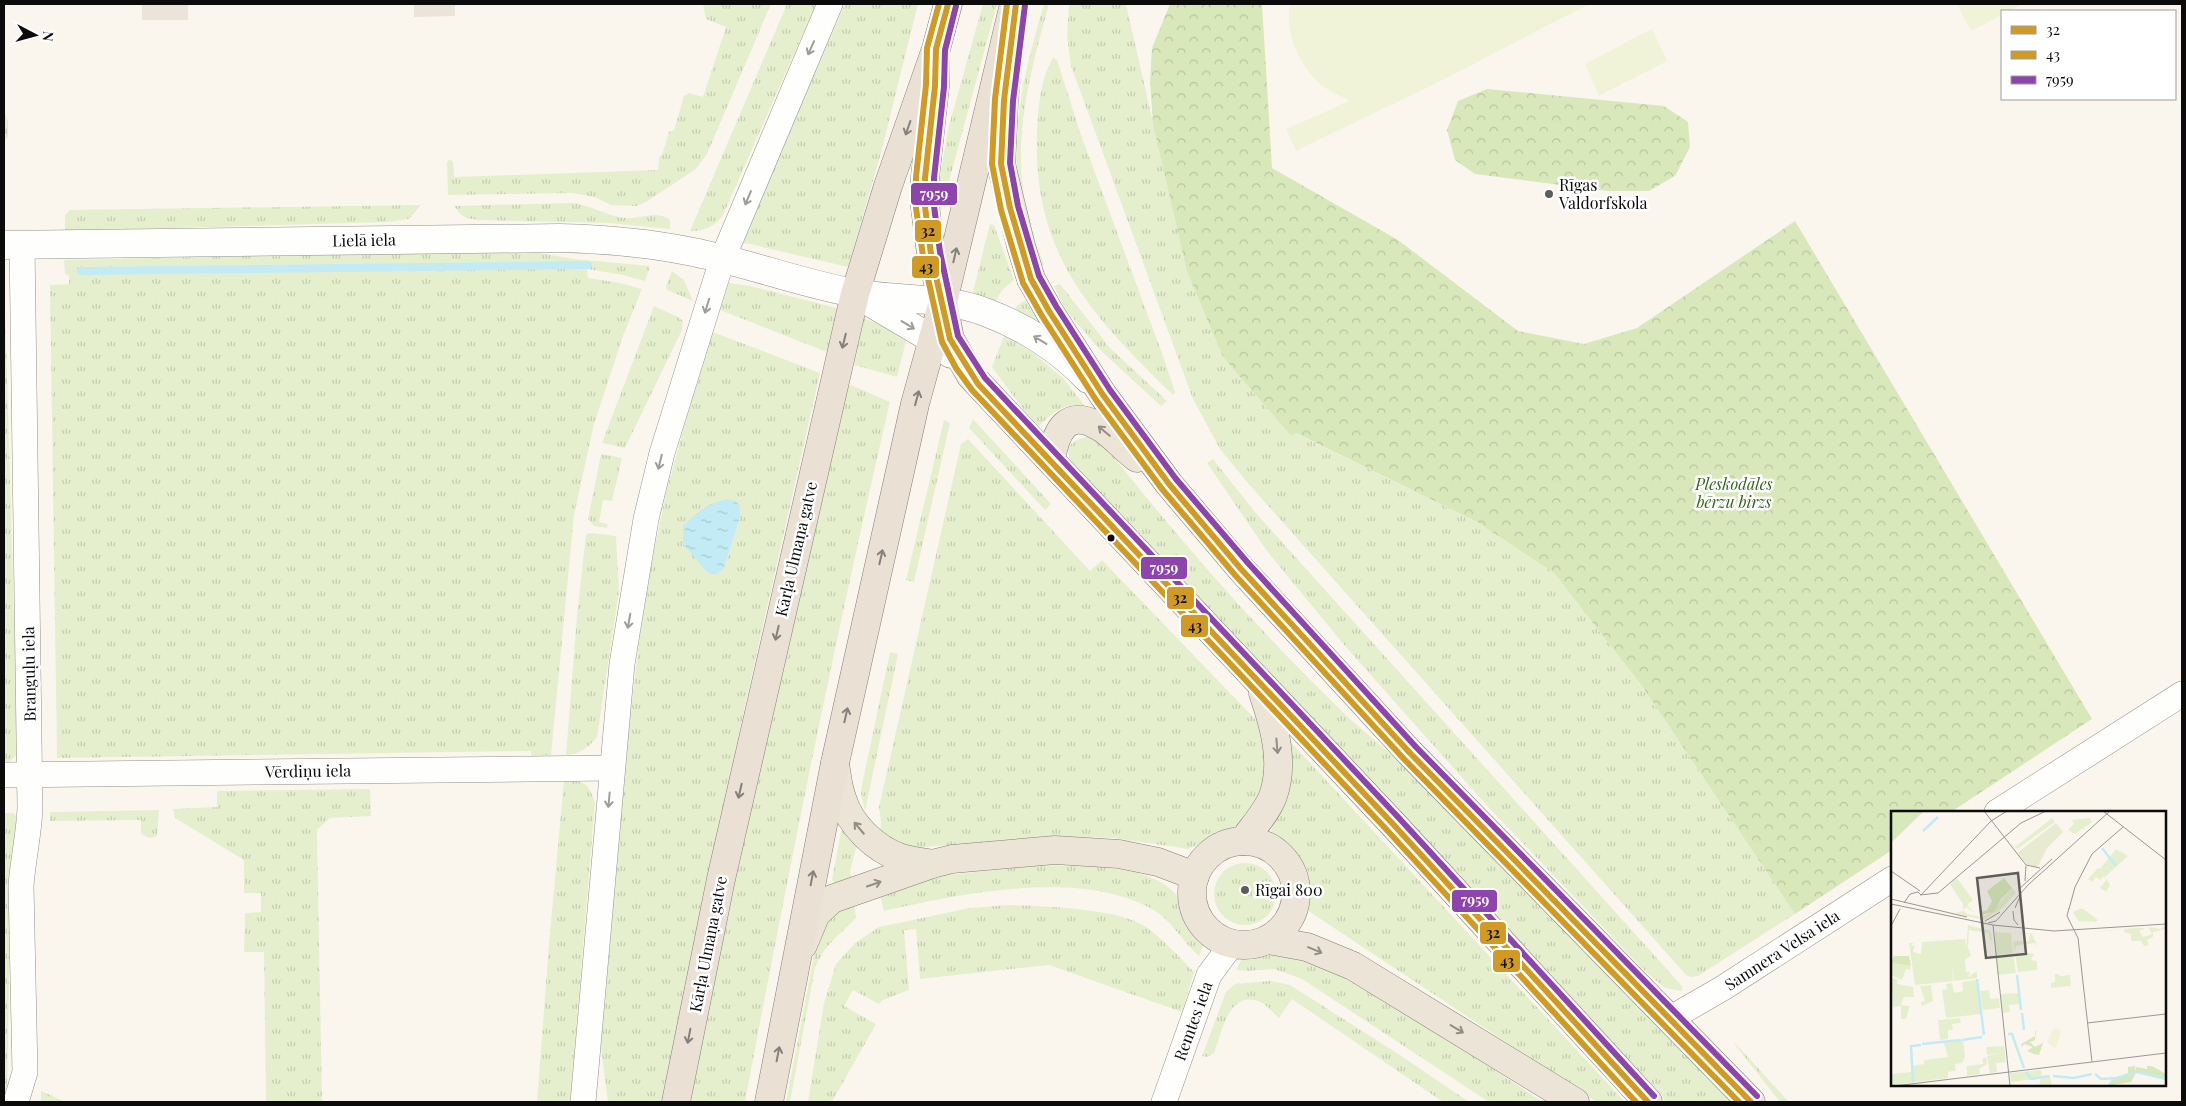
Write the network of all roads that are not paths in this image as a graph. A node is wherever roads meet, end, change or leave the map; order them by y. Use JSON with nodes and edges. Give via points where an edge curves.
{"nodes":[{"id":1,"x":830,"y":4,"type":"edge"},
{"id":2,"x":948,"y":4,"type":"edge"},
{"id":3,"x":1015,"y":4,"type":"edge"},
{"id":4,"x":936,"y":48,"type":"junction"},
{"id":5,"x":13,"y":245,"type":"edge"},
{"id":6,"x":722,"y":260,"type":"junction"},
{"id":7,"x":855,"y":294,"type":"junction"},
{"id":8,"x":943,"y":302,"type":"junction"},
{"id":9,"x":932,"y":339,"type":"junction"},
{"id":10,"x":964,"y":364,"type":"junction"},
{"id":11,"x":1103,"y":395,"type":"junction"},
{"id":12,"x":1050,"y":459,"type":"junction"},
{"id":13,"x":1169,"y":484,"type":"junction"},
{"id":14,"x":1259,"y":682,"type":"junction"},
{"id":15,"x":2182,"y":694,"type":"edge"},
{"id":16,"x":835,"y":763,"type":"junction"},
{"id":17,"x":612,"y":768,"type":"junction"},
{"id":18,"x":4,"y":775,"type":"edge"},
{"id":19,"x":29,"y":775,"type":"junction"},
{"id":20,"x":1999,"y":811,"type":"edge"},
{"id":21,"x":1243,"y":841,"type":"junction"},
{"id":22,"x":932,"y":864,"type":"junction"},
{"id":23,"x":1195,"y":876,"type":"junction"},
{"id":24,"x":1891,"y":881,"type":"edge"},
{"id":25,"x":1268,"y":940,"type":"junction"},
{"id":26,"x":1232,"y":944,"type":"junction"},
{"id":27,"x":796,"y":963,"type":"junction"},
{"id":28,"x":1670,"y":1018,"type":"junction"},
{"id":29,"x":586,"y":1058,"type":"junction"},
{"id":30,"x":16,"y":1102,"type":"edge"},
{"id":31,"x":583,"y":1102,"type":"edge"},
{"id":32,"x":592,"y":1102,"type":"edge"},
{"id":33,"x":676,"y":1102,"type":"edge"},
{"id":34,"x":769,"y":1102,"type":"edge"},
{"id":35,"x":1164,"y":1102,"type":"edge"},
{"id":36,"x":1575,"y":1102,"type":"edge"},
{"id":37,"x":1648,"y":1102,"type":"edge"},
{"id":38,"x":1751,"y":1102,"type":"edge"}],
"edges":[{"from":1,"to":6,"type":"street","one_way":true},
{"from":2,"to":4,"type":"highway","name":"Kārļa Ulmaņa gatve"},
{"from":8,"to":3,"type":"highway","one_way":true},
{"from":3,"to":11,"type":"main road","via":[[1004,100],[1001,164],[1010,208],[1031,279]]},
{"from":4,"to":7,"type":"highway","name":"Kārļa Ulmaņa gatve","one_way":true},
{"from":4,"to":8,"type":"main road","via":[[925,207],[931,254]]},
{"from":5,"to":6,"type":"street","name":"Lielā iela","via":[[559,238],[626,241],[695,252]]},
{"from":5,"to":19,"type":"street","name":"Branguļu iela"},
{"from":6,"to":7,"type":"street","name":"Lielā iela"},
{"from":6,"to":17,"type":"street","one_way":true,"via":[[662,453],[646,519],[622,664]]},
{"from":7,"to":8,"type":"street"},
{"from":7,"to":9,"type":"street","one_way":true},
{"from":7,"to":33,"type":"highway","name":"Kārļa Ulmaņa gatve","one_way":true,"via":[[720,879]]},
{"from":8,"to":9,"type":"highway"},
{"from":8,"to":10,"type":"main road","via":[[950,339]]},
{"from":11,"to":8,"type":"street","one_way":true,"via":[[1073,363],[1028,333],[983,311]]},
{"from":9,"to":10,"type":"street"},
{"from":16,"to":9,"type":"highway","one_way":true},
{"from":10,"to":12,"type":"main road","via":[[978,384]]},
{"from":11,"to":13,"type":"main road"},
{"from":13,"to":12,"type":"main road","one_way":true,"via":[[1099,426],[1086,421],[1073,421],[1062,427],[1054,439]]},
{"from":12,"to":14,"type":"main road"},
{"from":13,"to":28,"type":"main road","via":[[1241,569],[1410,753]]},
{"from":14,"to":21,"type":"main road","one_way":true,"via":[[1275,727],[1277,775],[1273,796]]},
{"from":14,"to":37,"type":"main road"},
{"from":15,"to":20,"type":"street"},
{"from":22,"to":16,"type":"main road","one_way":true,"via":[[883,850],[862,832],[842,799]]},
{"from":27,"to":16,"type":"highway","one_way":true},
{"from":17,"to":19,"type":"street","name":"Vērdiņu iela"},
{"from":17,"to":29,"type":"street","one_way":true},
{"from":18,"to":19,"type":"street","name":"Vērdiņu iela"},
{"from":19,"to":30,"type":"street","name":"Branguļu iela","via":[[29,830],[21,886],[25,1072]]},
{"from":21,"to":23,"type":"main road","via":[[1224,845],[1209,855]]},
{"from":21,"to":25,"type":"main road","via":[[1256,842],[1274,850],[1288,864],[1294,876],[1296,902],[1292,915],[1286,925]]},
{"from":22,"to":23,"type":"main road","via":[[952,859],[1055,850],[1119,854],[1158,862]]},
{"from":27,"to":22,"type":"main road","one_way":true,"via":[[816,914],[832,899]]},
{"from":23,"to":26,"type":"main road","via":[[1193,901],[1202,924],[1220,940]]},
{"from":24,"to":28,"type":"street","name":"Samnera Velsa iela"},
{"from":25,"to":26,"type":"main road","via":[[1250,945]]},
{"from":25,"to":36,"type":"main road","one_way":true,"via":[[1307,947],[1353,966]]},
{"from":26,"to":35,"type":"street","name":"Remtes iela","via":[[1209,975]]},
{"from":34,"to":27,"type":"highway","one_way":true},
{"from":28,"to":38,"type":"main road"},
{"from":29,"to":31,"type":"street"},
{"from":29,"to":32,"type":"street"}]}
